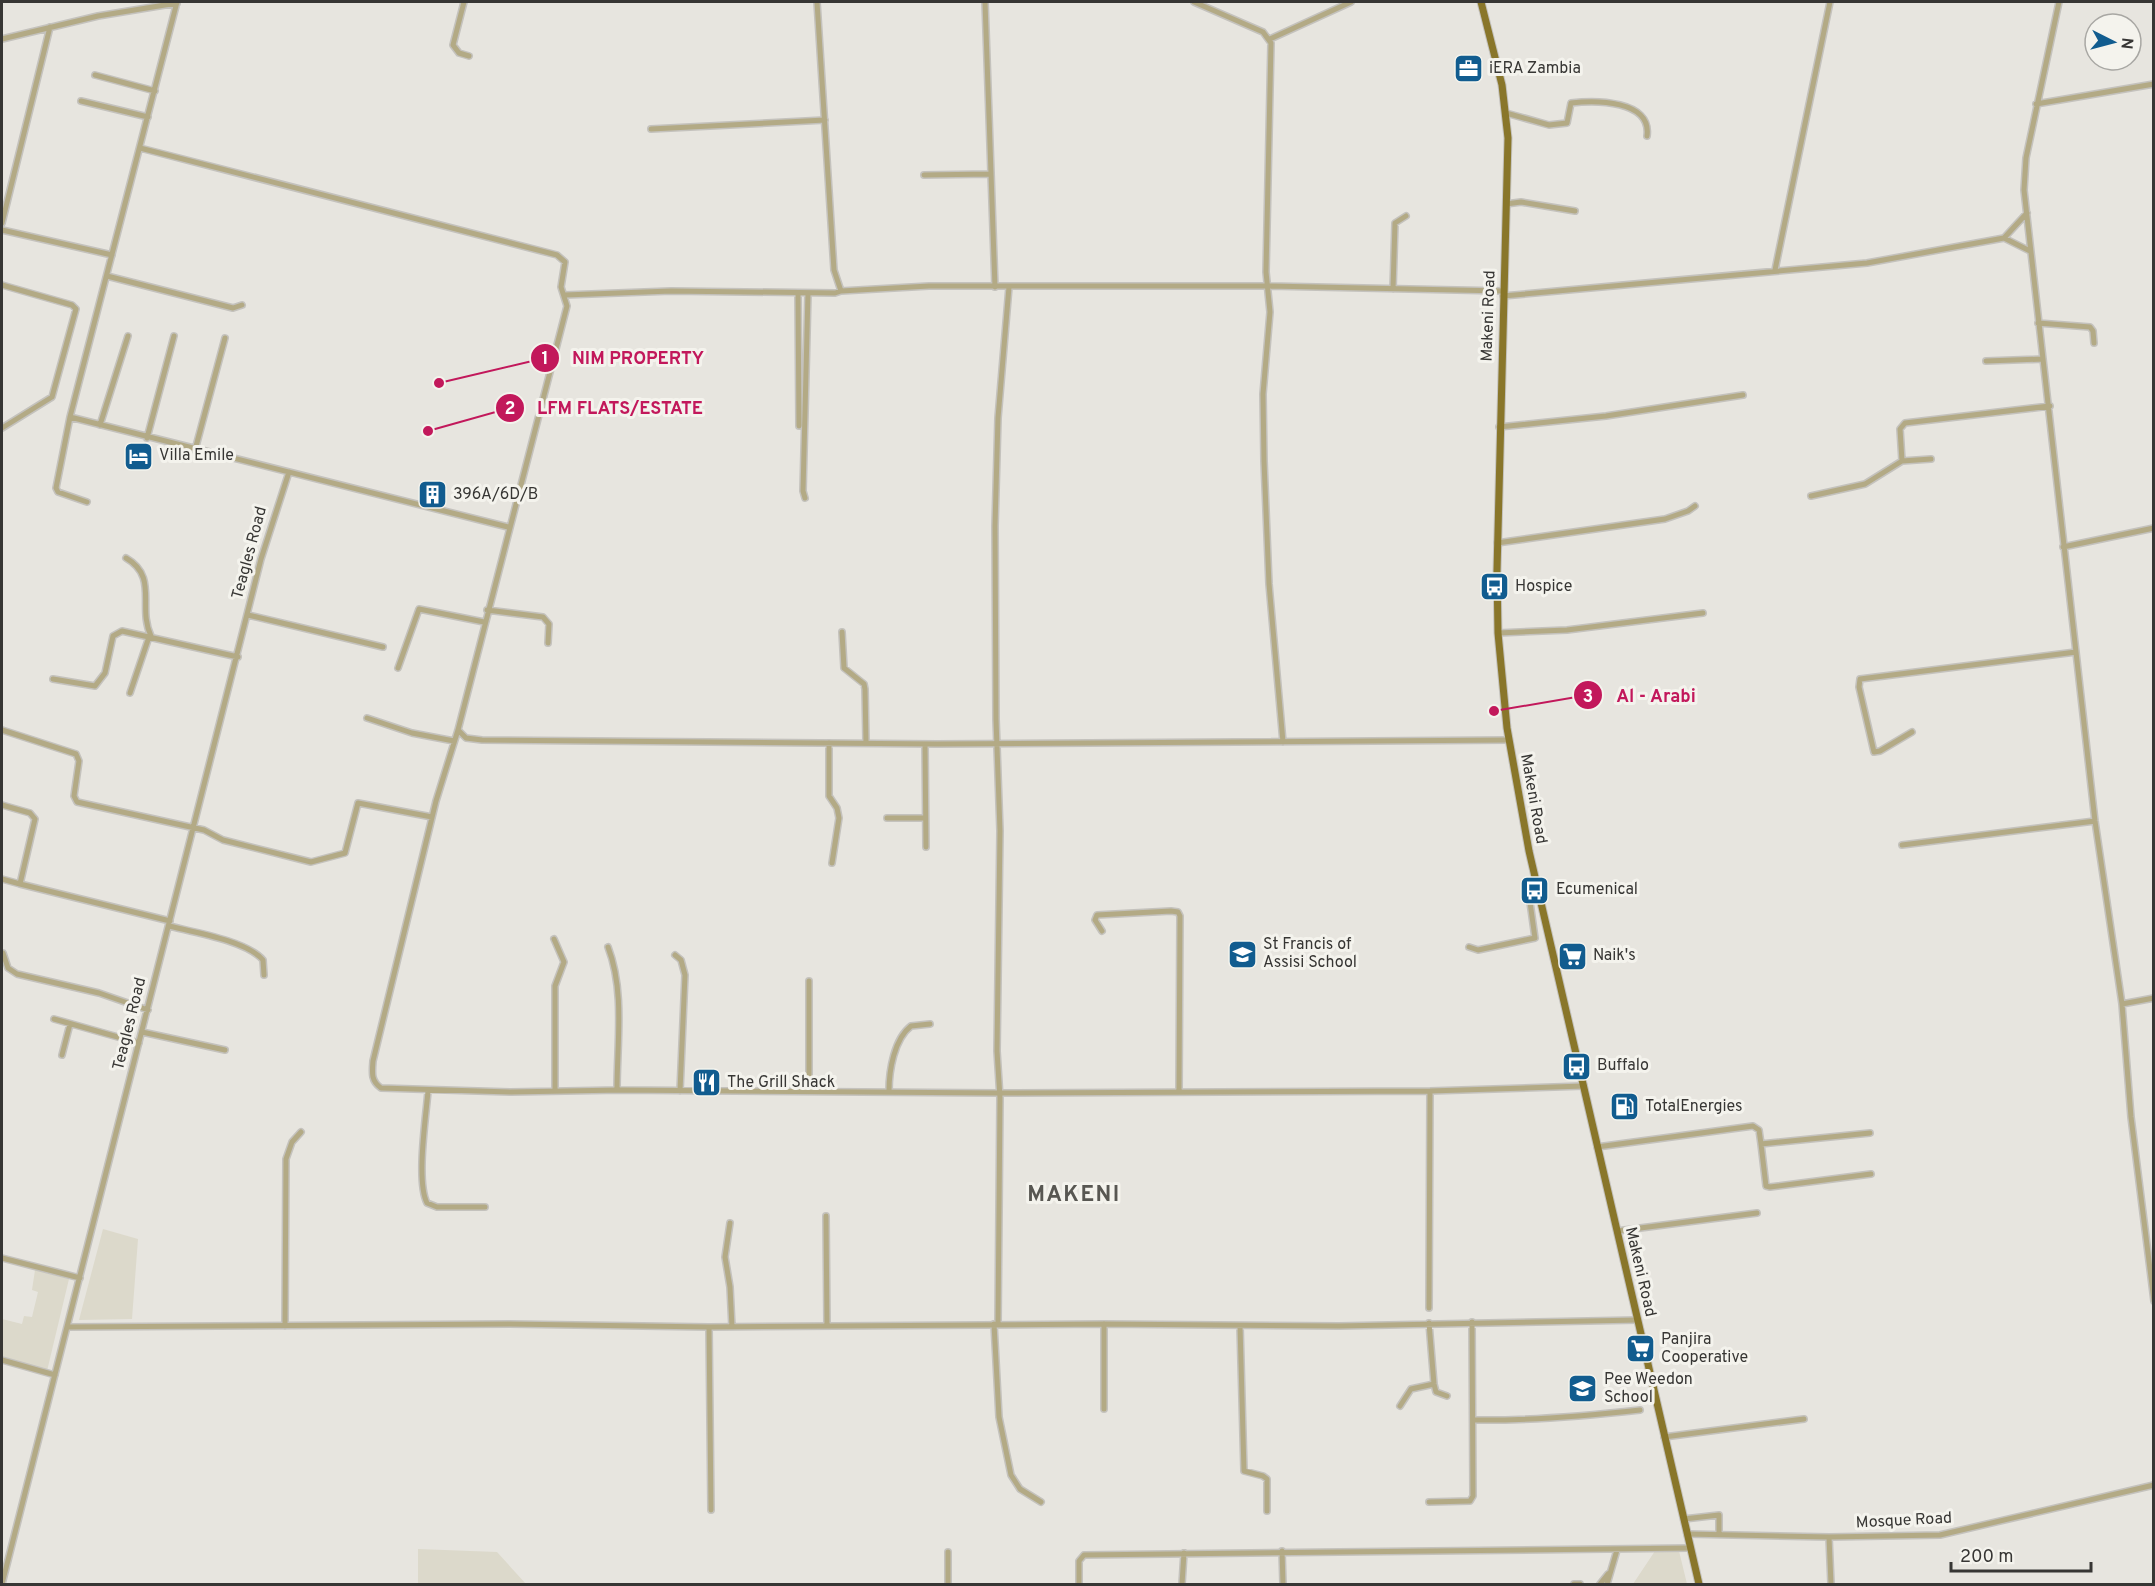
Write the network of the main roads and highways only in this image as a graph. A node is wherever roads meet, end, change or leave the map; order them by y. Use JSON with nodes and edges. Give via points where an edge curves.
{"nodes":[{"id":1,"x":1481,"y":2,"type":"edge"},
{"id":2,"x":1699,"y":1584,"type":"edge"}],
"edges":[{"from":1,"to":2,"type":"main road","name":"Makeni Road","via":[[1506,113],[1497,543],[1498,633],[1509,740],[1538,893]]}]}
